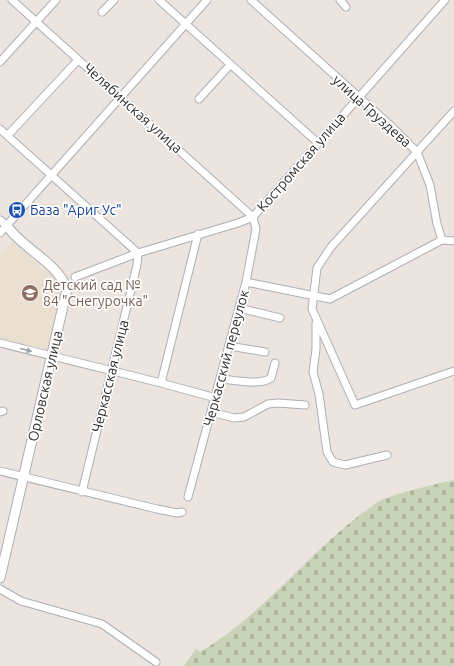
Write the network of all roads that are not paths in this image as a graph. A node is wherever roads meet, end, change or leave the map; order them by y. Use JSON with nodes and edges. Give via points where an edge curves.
{"nodes":[{"id":1,"x":12,"y":0,"type":"edge"},
{"id":2,"x":56,"y":0,"type":"edge"},
{"id":3,"x":114,"y":0,"type":"edge"},
{"id":4,"x":159,"y":0,"type":"edge"},
{"id":5,"x":206,"y":0,"type":"edge"},
{"id":6,"x":251,"y":0,"type":"edge"},
{"id":7,"x":340,"y":0,"type":"edge"},
{"id":8,"x":444,"y":0,"type":"edge"},
{"id":9,"x":346,"y":7,"type":"dead end"},
{"id":10,"x":102,"y":12,"type":"dead end"},
{"id":11,"x":37,"y":21,"type":"junction"},
{"id":12,"x":185,"y":24,"type":"junction"},
{"id":13,"x":78,"y":60,"type":"junction"},
{"id":14,"x":0,"y":62,"type":"edge"},
{"id":15,"x":230,"y":65,"type":"junction"},
{"id":16,"x":120,"y":96,"type":"junction"},
{"id":17,"x":358,"y":98,"type":"junction"},
{"id":18,"x":200,"y":99,"type":"dead end"},
{"id":19,"x":454,"y":111,"type":"edge"},
{"id":20,"x":0,"y":129,"type":"edge"},
{"id":21,"x":8,"y":135,"type":"junction"},
{"id":22,"x":318,"y":143,"type":"junction"},
{"id":23,"x":417,"y":152,"type":"junction"},
{"id":24,"x":51,"y":174,"type":"junction"},
{"id":25,"x":253,"y":217,"type":"junction"},
{"id":26,"x":3,"y":223,"type":"edge"},
{"id":27,"x":0,"y":233,"type":"edge"},
{"id":28,"x":198,"y":234,"type":"junction"},
{"id":29,"x":442,"y":240,"type":"junction"},
{"id":30,"x":454,"y":241,"type":"edge"},
{"id":31,"x":138,"y":253,"type":"junction"},
{"id":32,"x":74,"y":277,"type":"dead end"},
{"id":33,"x":246,"y":282,"type":"junction"},
{"id":34,"x":312,"y":297,"type":"junction"},
{"id":35,"x":239,"y":308,"type":"junction"},
{"id":36,"x":280,"y":318,"type":"dead end"},
{"id":37,"x":316,"y":318,"type":"junction"},
{"id":38,"x":0,"y":343,"type":"edge"},
{"id":39,"x":229,"y":346,"type":"junction"},
{"id":40,"x":265,"y":352,"type":"dead end"},
{"id":41,"x":52,"y":357,"type":"junction"},
{"id":42,"x":275,"y":363,"type":"dead end"},
{"id":43,"x":111,"y":371,"type":"junction"},
{"id":44,"x":454,"y":371,"type":"edge"},
{"id":45,"x":220,"y":379,"type":"junction"},
{"id":46,"x":161,"y":383,"type":"junction"},
{"id":47,"x":216,"y":398,"type":"junction"},
{"id":48,"x":306,"y":405,"type":"dead end"},
{"id":49,"x":211,"y":412,"type":"junction"},
{"id":50,"x":387,"y":455,"type":"dead end"},
{"id":51,"x":0,"y":470,"type":"edge"},
{"id":52,"x":24,"y":477,"type":"junction"},
{"id":53,"x":82,"y":492,"type":"junction"},
{"id":54,"x":188,"y":497,"type":"dead end"},
{"id":55,"x":182,"y":512,"type":"dead end"},
{"id":56,"x":0,"y":578,"type":"edge"},
{"id":57,"x":0,"y":589,"type":"edge"},
{"id":58,"x":156,"y":662,"type":"dead end"}],
"edges":[{"from":1,"to":11,"type":"street","name":"Челябинская улица"},
{"from":2,"to":11,"type":"street"},
{"from":3,"to":10,"type":"street"},
{"from":4,"to":12,"type":"street"},
{"from":5,"to":12,"type":"street"},
{"from":6,"to":17,"type":"street","name":"улица Груздева"},
{"from":7,"to":9,"type":"street"},
{"from":8,"to":17,"type":"street","name":"Костромская улица"},
{"from":11,"to":13,"type":"street","name":"Челябинская улица"},
{"from":11,"to":14,"type":"street"},
{"from":12,"to":15,"type":"street"},
{"from":12,"to":16,"type":"street"},
{"from":13,"to":16,"type":"street","name":"Челябинская улица"},
{"from":13,"to":21,"type":"street"},
{"from":15,"to":18,"type":"street"},
{"from":15,"to":22,"type":"street"},
{"from":16,"to":24,"type":"street"},
{"from":16,"to":25,"type":"street","name":"Челябинская улица"},
{"from":17,"to":22,"type":"street","name":"Костромская улица"},
{"from":17,"to":23,"type":"street","name":"улица Груздева"},
{"from":19,"to":23,"type":"street"},
{"from":20,"to":21,"type":"street"},
{"from":21,"to":24,"type":"street"},
{"from":22,"to":25,"type":"street","name":"Костромская улица"},
{"from":23,"to":29,"type":"street","name":"улица Груздева","via":[[430,185]]},
{"from":23,"to":34,"type":"street","via":[[331,247],[317,268]]},
{"from":24,"to":26,"type":"street"},
{"from":24,"to":31,"type":"street"},
{"from":25,"to":28,"type":"street"},
{"from":25,"to":33,"type":"street","name":"Черкасский переулок","via":[[256,229]]},
{"from":26,"to":27,"type":"street"},
{"from":26,"to":41,"type":"street","name":"Орловская улица","via":[[14,236],[58,273],[67,289]]},
{"from":28,"to":31,"type":"street"},
{"from":28,"to":46,"type":"street"},
{"from":29,"to":30,"type":"street"},
{"from":29,"to":34,"type":"street","via":[[330,299]]},
{"from":31,"to":32,"type":"street"},
{"from":31,"to":43,"type":"street","name":"Черкасская улица"},
{"from":33,"to":34,"type":"street"},
{"from":33,"to":35,"type":"street","name":"Черкасский переулок"},
{"from":34,"to":37,"type":"street","via":[[312,310]]},
{"from":35,"to":36,"type":"street"},
{"from":35,"to":39,"type":"street","name":"Черкасский переулок"},
{"from":37,"to":44,"type":"street","via":[[355,405]]},
{"from":37,"to":50,"type":"street","via":[[313,372],[319,394],[327,452],[333,462],[345,465]]},
{"from":38,"to":41,"type":"street","one_way":true},
{"from":39,"to":40,"type":"street"},
{"from":39,"to":45,"type":"street","name":"Черкасский переулок"},
{"from":41,"to":43,"type":"street"},
{"from":41,"to":52,"type":"street","name":"Орловская улица"},
{"from":42,"to":45,"type":"street","via":[[271,378],[267,381]]},
{"from":43,"to":46,"type":"street"},
{"from":43,"to":53,"type":"street","name":"Черкасская улица"},
{"from":45,"to":47,"type":"street","name":"Черкасский переулок"},
{"from":46,"to":47,"type":"street"},
{"from":47,"to":49,"type":"street","name":"Черкасский переулок"},
{"from":48,"to":49,"type":"street","via":[[268,404],[244,417],[234,418]]},
{"from":49,"to":54,"type":"street","name":"Черкасский переулок"},
{"from":51,"to":52,"type":"street"},
{"from":52,"to":53,"type":"street"},
{"from":52,"to":56,"type":"street","name":"Орловская улица"},
{"from":53,"to":55,"type":"street"},
{"from":57,"to":58,"type":"street","via":[[21,601],[102,624]]}]}
